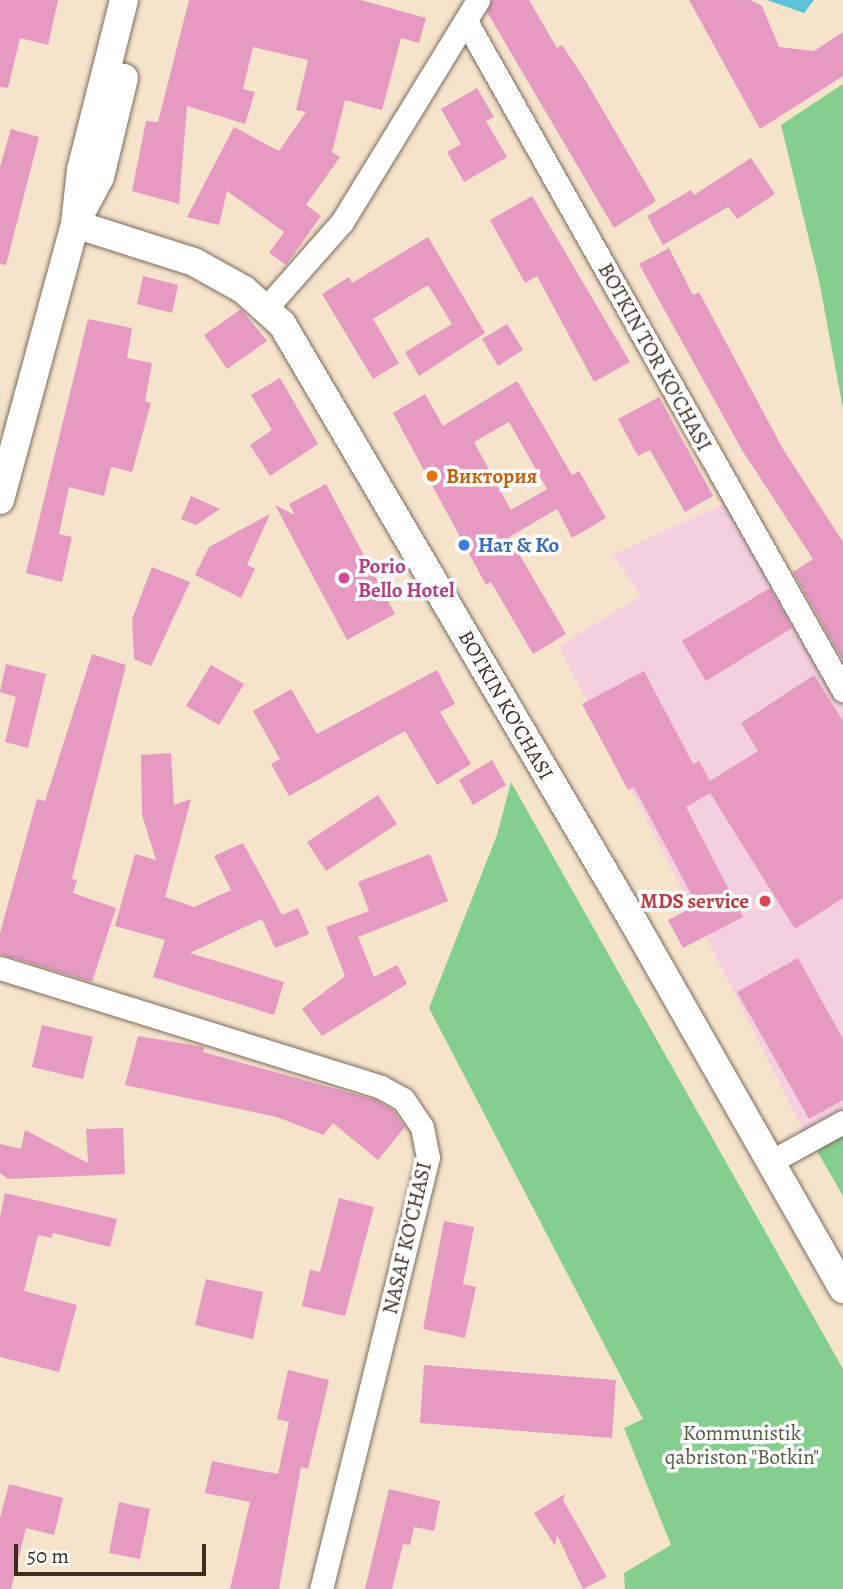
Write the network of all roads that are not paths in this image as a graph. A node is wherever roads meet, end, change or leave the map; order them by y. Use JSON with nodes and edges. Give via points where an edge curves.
{"nodes":[{"id":1,"x":124,"y":0,"type":"edge"},
{"id":2,"x":144,"y":0,"type":"edge"},
{"id":3,"x":478,"y":0,"type":"edge"},
{"id":4,"x":467,"y":23,"type":"junction"},
{"id":5,"x":75,"y":224,"type":"junction"},
{"id":6,"x":267,"y":307,"type":"junction"},
{"id":7,"x":0,"y":500,"type":"edge"},
{"id":8,"x":843,"y":690,"type":"edge"},
{"id":9,"x":0,"y":968,"type":"edge"},
{"id":10,"x":843,"y":1122,"type":"edge"},
{"id":11,"x":772,"y":1161,"type":"junction"},
{"id":12,"x":843,"y":1289,"type":"edge"},
{"id":13,"x":321,"y":1589,"type":"edge"}],
"edges":[{"from":1,"to":5,"type":"street","via":[[81,170]]},
{"from":2,"to":5,"type":"street","via":[[100,177]]},
{"from":3,"to":4,"type":"street"},
{"from":4,"to":6,"type":"street","via":[[342,222]]},
{"from":4,"to":8,"type":"street","name":"BOTKIN TOR KO'CHASI"},
{"from":5,"to":6,"type":"street","name":"BOTKIN KO'CHASI","via":[[194,262]]},
{"from":5,"to":7,"type":"street"},
{"from":6,"to":11,"type":"street","name":"BOTKIN KO'CHASI","via":[[294,342]]},
{"from":9,"to":13,"type":"street","name":"NASAF KO'CHASI","via":[[381,1087],[403,1098],[422,1127],[428,1157]]},
{"from":10,"to":11,"type":"street"},
{"from":11,"to":12,"type":"street","name":"BOTKIN KO'CHASI"}]}
